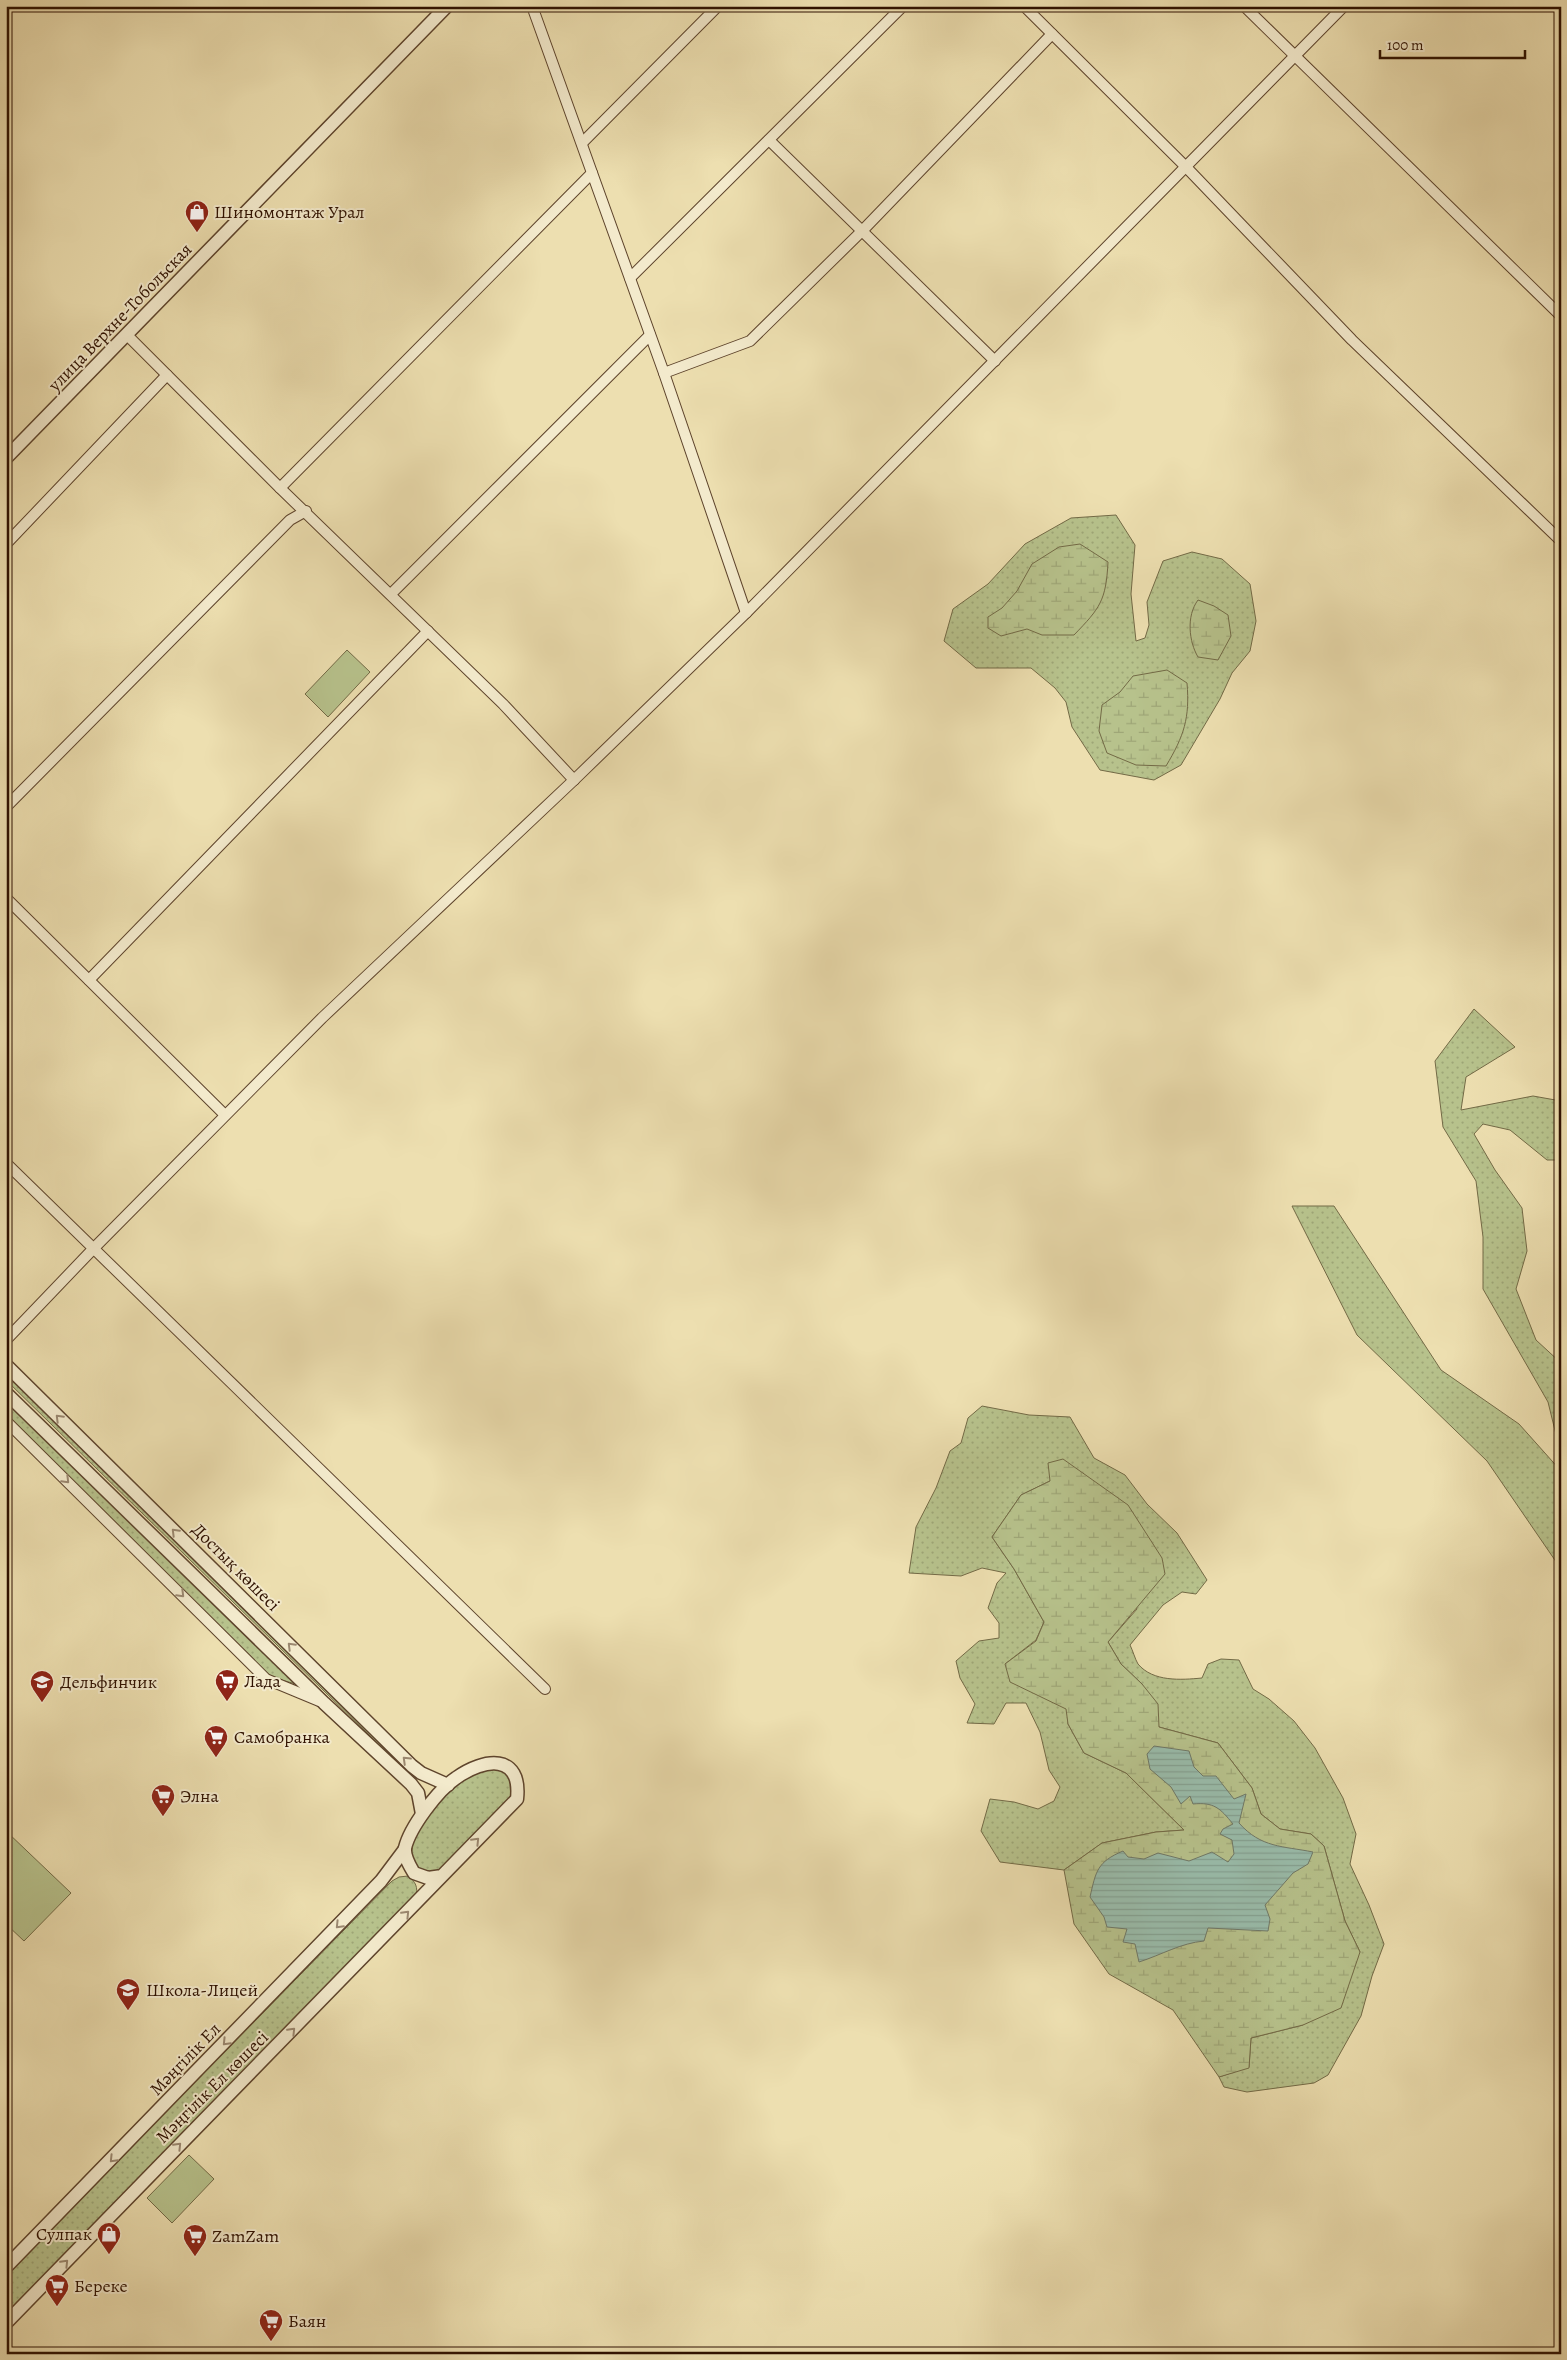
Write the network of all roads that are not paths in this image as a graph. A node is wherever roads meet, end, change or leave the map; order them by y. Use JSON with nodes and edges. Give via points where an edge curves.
{"nodes":[{"id":1,"x":447,"y":6,"type":"edge"},
{"id":2,"x":532,"y":6,"type":"edge"},
{"id":3,"x":718,"y":6,"type":"edge"},
{"id":4,"x":903,"y":6,"type":"edge"},
{"id":5,"x":1024,"y":6,"type":"edge"},
{"id":6,"x":1244,"y":6,"type":"edge"},
{"id":7,"x":1344,"y":6,"type":"edge"},
{"id":8,"x":1052,"y":34,"type":"junction"},
{"id":9,"x":1294,"y":56,"type":"junction"},
{"id":10,"x":769,"y":140,"type":"junction"},
{"id":11,"x":582,"y":143,"type":"junction"},
{"id":12,"x":1186,"y":167,"type":"junction"},
{"id":13,"x":592,"y":173,"type":"junction"},
{"id":14,"x":863,"y":230,"type":"junction"},
{"id":15,"x":630,"y":278,"type":"junction"},
{"id":16,"x":1561,"y":316,"type":"edge"},
{"id":17,"x":127,"y":335,"type":"junction"},
{"id":18,"x":650,"y":335,"type":"junction"},
{"id":19,"x":995,"y":361,"type":"junction"},
{"id":20,"x":664,"y":372,"type":"junction"},
{"id":21,"x":168,"y":375,"type":"junction"},
{"id":22,"x":6,"y":458,"type":"edge"},
{"id":23,"x":280,"y":488,"type":"junction"},
{"id":24,"x":306,"y":511,"type":"junction"},
{"id":25,"x":1561,"y":541,"type":"edge"},
{"id":26,"x":6,"y":544,"type":"edge"},
{"id":27,"x":391,"y":594,"type":"junction"},
{"id":28,"x":746,"y":613,"type":"junction"},
{"id":29,"x":428,"y":631,"type":"junction"},
{"id":30,"x":574,"y":780,"type":"junction"},
{"id":31,"x":6,"y":807,"type":"edge"},
{"id":32,"x":6,"y":898,"type":"edge"},
{"id":33,"x":89,"y":980,"type":"junction"},
{"id":34,"x":225,"y":1116,"type":"junction"},
{"id":35,"x":6,"y":1162,"type":"edge"},
{"id":36,"x":94,"y":1248,"type":"junction"},
{"id":37,"x":6,"y":1340,"type":"edge"},
{"id":38,"x":6,"y":1365,"type":"edge"},
{"id":39,"x":6,"y":1393,"type":"edge"},
{"id":40,"x":6,"y":1421,"type":"edge"},
{"id":41,"x":545,"y":1689,"type":"dead end"},
{"id":42,"x":324,"y":1703,"type":"junction"},
{"id":43,"x":448,"y":1785,"type":"junction"},
{"id":44,"x":422,"y":1814,"type":"junction"},
{"id":45,"x":405,"y":1849,"type":"junction"},
{"id":46,"x":442,"y":1876,"type":"junction"},
{"id":47,"x":6,"y":2267,"type":"edge"},
{"id":48,"x":6,"y":2323,"type":"edge"}],
"edges":[{"from":1,"to":17,"type":"street","name":"улица Верхне-Тобольская"},
{"from":2,"to":11,"type":"street"},
{"from":3,"to":11,"type":"street"},
{"from":4,"to":10,"type":"street"},
{"from":5,"to":8,"type":"street"},
{"from":6,"to":9,"type":"street"},
{"from":7,"to":9,"type":"street"},
{"from":8,"to":12,"type":"street"},
{"from":8,"to":14,"type":"street"},
{"from":9,"to":12,"type":"street"},
{"from":9,"to":16,"type":"street"},
{"from":10,"to":14,"type":"street"},
{"from":10,"to":15,"type":"street"},
{"from":11,"to":13,"type":"street"},
{"from":12,"to":19,"type":"street"},
{"from":12,"to":25,"type":"street","via":[[1352,340]]},
{"from":13,"to":15,"type":"street"},
{"from":13,"to":23,"type":"street"},
{"from":14,"to":19,"type":"street"},
{"from":14,"to":20,"type":"street","via":[[750,341]]},
{"from":15,"to":18,"type":"street"},
{"from":17,"to":21,"type":"street"},
{"from":17,"to":22,"type":"street","name":"улица Верхне-Тобольская"},
{"from":18,"to":20,"type":"street"},
{"from":18,"to":27,"type":"street"},
{"from":19,"to":28,"type":"street"},
{"from":20,"to":28,"type":"street"},
{"from":21,"to":23,"type":"street"},
{"from":21,"to":26,"type":"street"},
{"from":23,"to":24,"type":"street"},
{"from":24,"to":27,"type":"street"},
{"from":24,"to":31,"type":"street","via":[[290,520]]},
{"from":27,"to":29,"type":"street"},
{"from":28,"to":30,"type":"street"},
{"from":29,"to":30,"type":"street"},
{"from":29,"to":33,"type":"street"},
{"from":30,"to":34,"type":"street","via":[[322,1018]]},
{"from":32,"to":33,"type":"street"},
{"from":33,"to":34,"type":"street"},
{"from":34,"to":36,"type":"street"},
{"from":35,"to":36,"type":"street"},
{"from":36,"to":37,"type":"street"},
{"from":36,"to":41,"type":"street"},
{"from":43,"to":38,"type":"street","name":"Достық көшесі","one_way":true,"via":[[412,1766]]},
{"from":39,"to":42,"type":"street"},
{"from":40,"to":42,"type":"street","one_way":true,"via":[[266,1679]]},
{"from":42,"to":44,"type":"street","via":[[411,1784],[418,1793]]},
{"from":43,"to":44,"type":"street","name":"Мәңгілік Ел көшесі"},
{"from":46,"to":43,"type":"street","name":"Мәңгілік Ел көшесі","one_way":true,"via":[[517,1799],[518,1787],[516,1776],[507,1766],[490,1762]]},
{"from":44,"to":45,"type":"street","name":"Мәңгілік Ел көшесі"},
{"from":45,"to":46,"type":"street","via":[[414,1873],[428,1878]]},
{"from":45,"to":47,"type":"street","name":"Мәңгілік Ел","one_way":true,"via":[[381,1881]]},
{"from":48,"to":46,"type":"street","name":"Мәңгілік Ел көшесі","one_way":true}]}
